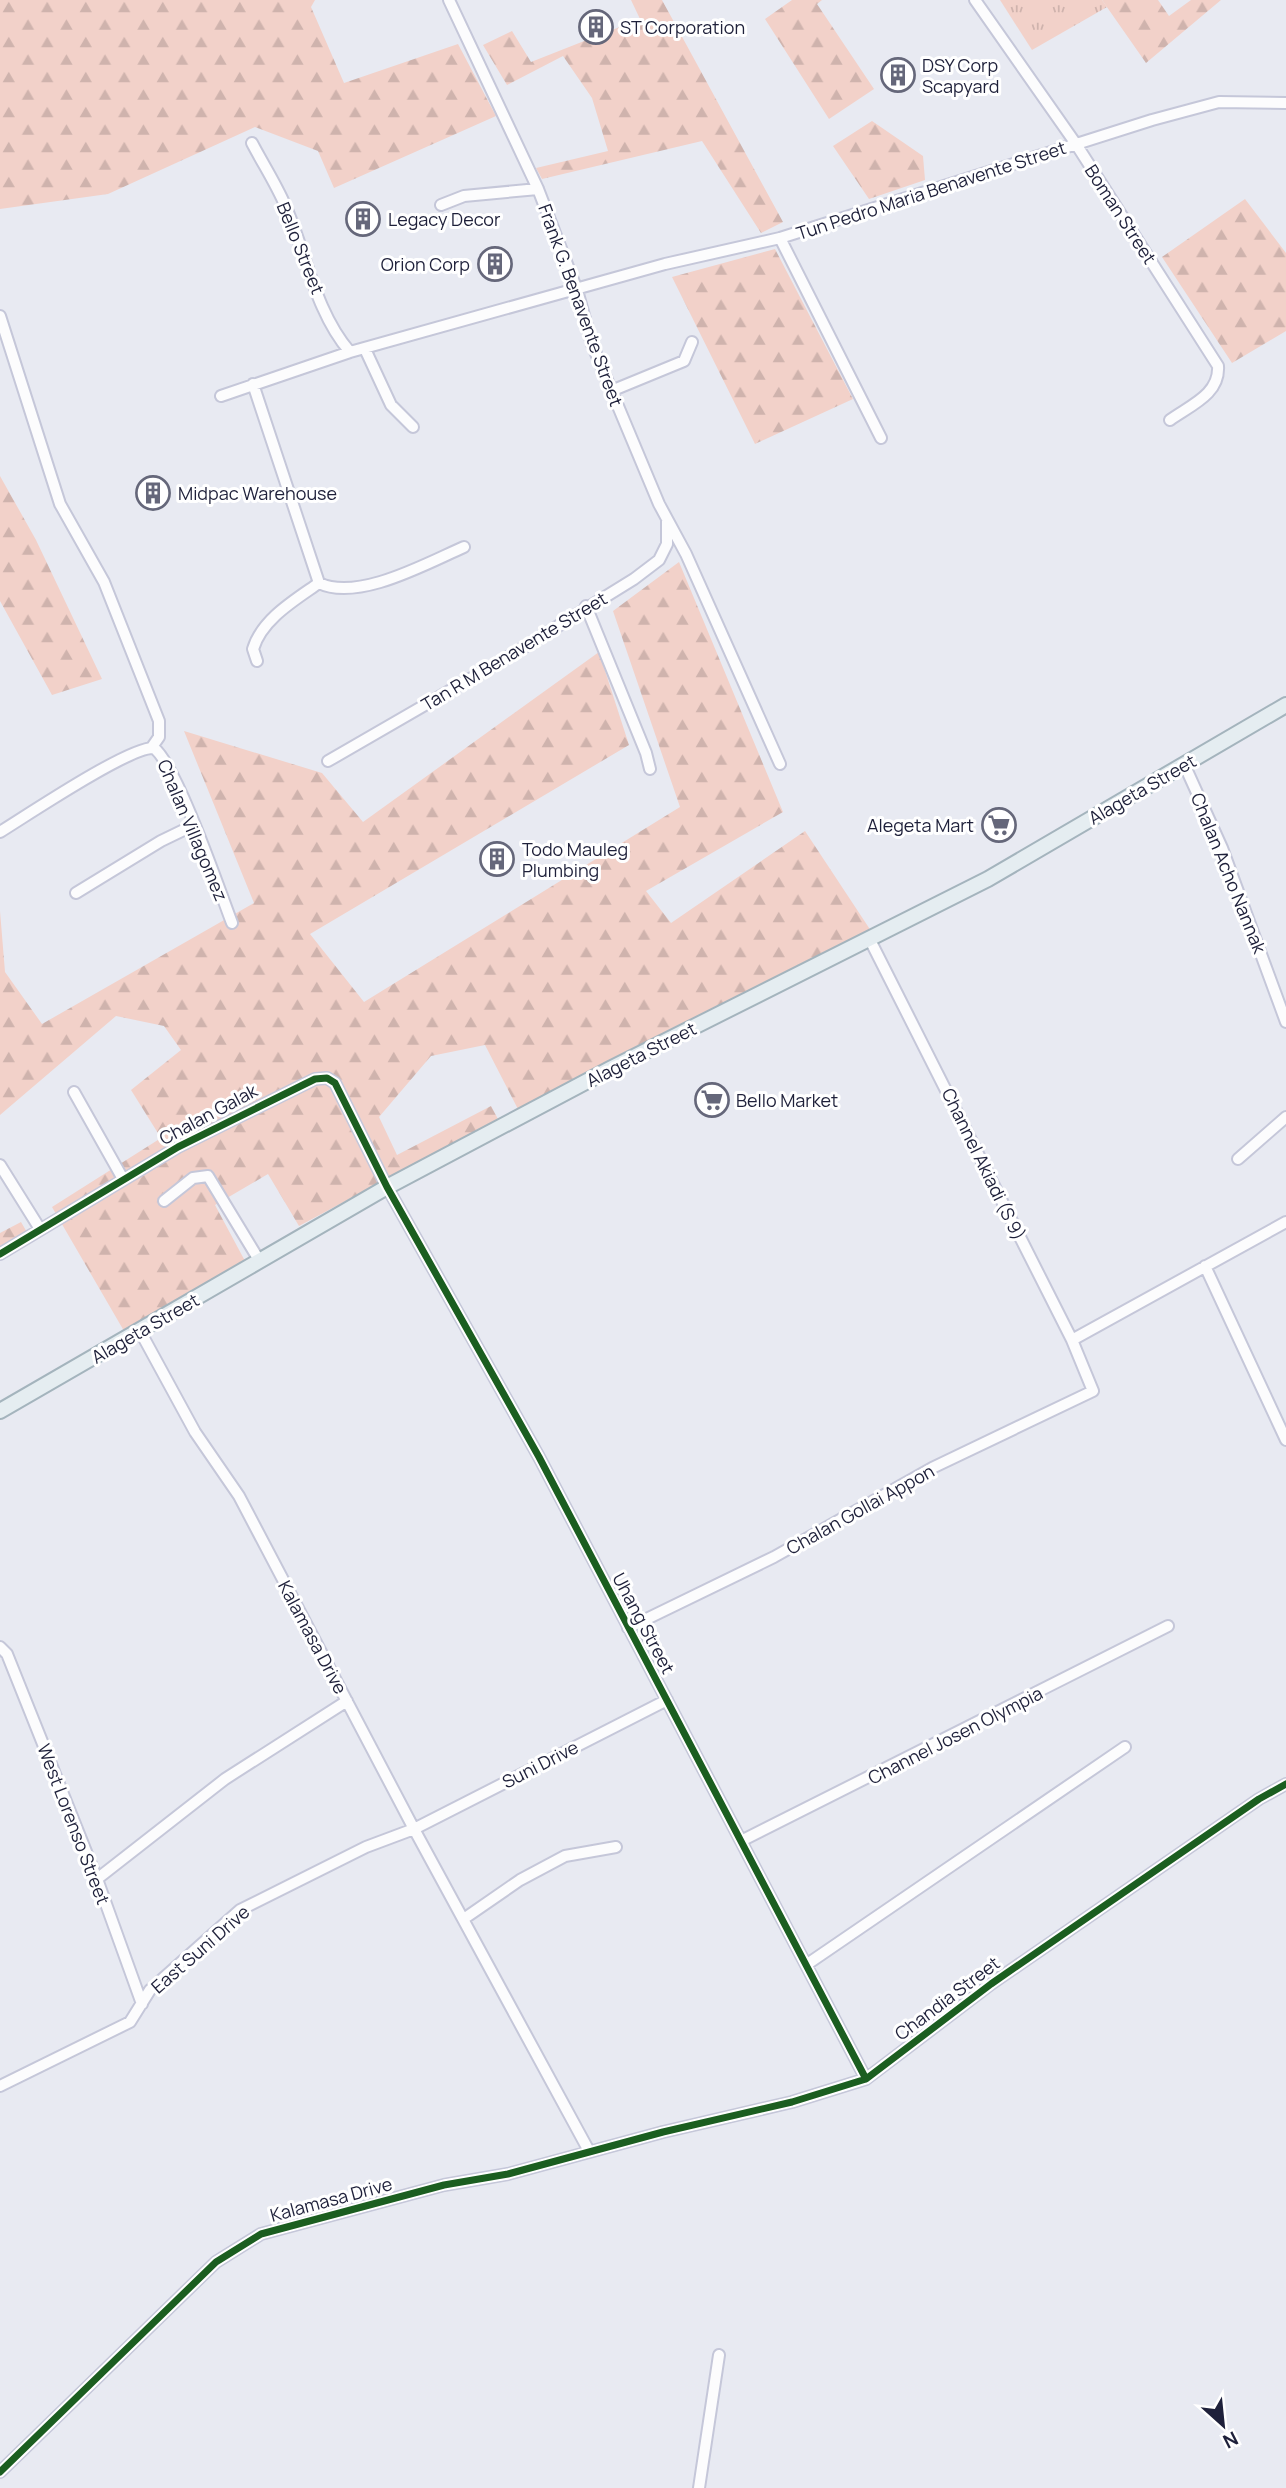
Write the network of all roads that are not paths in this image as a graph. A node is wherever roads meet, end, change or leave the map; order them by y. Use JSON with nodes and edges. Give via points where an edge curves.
{"nodes":[{"id":1,"x":449,"y":0,"type":"edge"},
{"id":2,"x":975,"y":0,"type":"edge"},
{"id":3,"x":1286,"y":103,"type":"edge"},
{"id":4,"x":252,"y":144,"type":"dead end"},
{"id":5,"x":1076,"y":145,"type":"junction"},
{"id":6,"x":538,"y":189,"type":"junction"},
{"id":7,"x":441,"y":205,"type":"dead end"},
{"id":8,"x":780,"y":238,"type":"junction"},
{"id":9,"x":577,"y":290,"type":"junction"},
{"id":10,"x":0,"y":316,"type":"edge"},
{"id":11,"x":692,"y":342,"type":"dead end"},
{"id":12,"x":365,"y":349,"type":"junction"},
{"id":13,"x":350,"y":352,"type":"junction"},
{"id":14,"x":253,"y":384,"type":"junction"},
{"id":15,"x":611,"y":391,"type":"junction"},
{"id":16,"x":221,"y":396,"type":"dead end"},
{"id":17,"x":1170,"y":420,"type":"dead end"},
{"id":18,"x":413,"y":427,"type":"dead end"},
{"id":19,"x":881,"y":438,"type":"dead end"},
{"id":20,"x":667,"y":518,"type":"junction"},
{"id":21,"x":464,"y":547,"type":"dead end"},
{"id":22,"x":319,"y":583,"type":"junction"},
{"id":23,"x":586,"y":607,"type":"junction"},
{"id":24,"x":257,"y":661,"type":"dead end"},
{"id":25,"x":1286,"y":705,"type":"edge"},
{"id":26,"x":152,"y":747,"type":"junction"},
{"id":27,"x":328,"y":761,"type":"dead end"},
{"id":28,"x":780,"y":764,"type":"dead end"},
{"id":29,"x":1184,"y":764,"type":"junction"},
{"id":30,"x":650,"y":769,"type":"dead end"},
{"id":31,"x":194,"y":825,"type":"junction"},
{"id":32,"x":0,"y":832,"type":"edge"},
{"id":33,"x":76,"y":893,"type":"dead end"},
{"id":34,"x":232,"y":923,"type":"dead end"},
{"id":35,"x":870,"y":940,"type":"junction"},
{"id":36,"x":1286,"y":1022,"type":"edge"},
{"id":37,"x":74,"y":1092,"type":"dead end"},
{"id":38,"x":1286,"y":1117,"type":"edge"},
{"id":39,"x":1238,"y":1159,"type":"dead end"},
{"id":40,"x":0,"y":1165,"type":"edge"},
{"id":41,"x":122,"y":1178,"type":"junction"},
{"id":42,"x":387,"y":1186,"type":"junction"},
{"id":43,"x":164,"y":1200,"type":"dead end"},
{"id":44,"x":1286,"y":1222,"type":"edge"},
{"id":45,"x":40,"y":1229,"type":"junction"},
{"id":46,"x":0,"y":1254,"type":"edge"},
{"id":47,"x":259,"y":1260,"type":"junction"},
{"id":48,"x":1205,"y":1266,"type":"junction"},
{"id":49,"x":140,"y":1331,"type":"junction"},
{"id":50,"x":1072,"y":1340,"type":"junction"},
{"id":51,"x":1093,"y":1391,"type":"joint"},
{"id":52,"x":0,"y":1411,"type":"edge"},
{"id":53,"x":1286,"y":1440,"type":"edge"},
{"id":54,"x":1168,"y":1626,"type":"dead end"},
{"id":55,"x":628,"y":1628,"type":"junction"},
{"id":56,"x":0,"y":1647,"type":"edge"},
{"id":57,"x":667,"y":1700,"type":"junction"},
{"id":58,"x":347,"y":1701,"type":"junction"},
{"id":59,"x":1125,"y":1748,"type":"dead end"},
{"id":60,"x":1286,"y":1784,"type":"edge"},
{"id":61,"x":414,"y":1829,"type":"junction"},
{"id":62,"x":741,"y":1841,"type":"junction"},
{"id":63,"x":616,"y":1847,"type":"dead end"},
{"id":64,"x":97,"y":1879,"type":"junction"},
{"id":65,"x":465,"y":1918,"type":"junction"},
{"id":66,"x":806,"y":1965,"type":"junction"},
{"id":67,"x":142,"y":2004,"type":"junction"},
{"id":68,"x":866,"y":2079,"type":"junction"},
{"id":69,"x":0,"y":2086,"type":"edge"},
{"id":70,"x":589,"y":2151,"type":"junction"},
{"id":71,"x":719,"y":2355,"type":"dead end"},
{"id":72,"x":0,"y":2472,"type":"edge"},
{"id":73,"x":699,"y":2488,"type":"edge"}],
"edges":[{"from":1,"to":6,"type":"street","name":"Frank G. Benavente Street"},
{"from":2,"to":5,"type":"street","name":"Boman Street"},
{"from":3,"to":5,"type":"street","name":"Tun Pedro Maria Benavente Street","via":[[1219,102]]},
{"from":4,"to":13,"type":"street","name":"Bello Street","via":[[285,204],[339,339]]},
{"from":5,"to":8,"type":"street","name":"Tun Pedro Maria Benavente Street"},
{"from":5,"to":17,"type":"street","name":"Boman Street","via":[[1218,366],[1219,379],[1211,391]]},
{"from":6,"to":7,"type":"street","via":[[464,196]]},
{"from":6,"to":9,"type":"street","name":"Frank G. Benavente Street"},
{"from":8,"to":9,"type":"street","name":"Tun Pedro Maria Benavente Street"},
{"from":8,"to":19,"type":"street"},
{"from":9,"to":12,"type":"street","name":"Tun Pedro Maria Benavente Street"},
{"from":9,"to":15,"type":"street","name":"Frank G. Benavente Street"},
{"from":10,"to":26,"type":"street","via":[[60,504],[104,582],[159,721],[159,737]]},
{"from":11,"to":15,"type":"street","via":[[684,361]]},
{"from":12,"to":13,"type":"street","name":"Tun Pedro Maria Benavente Street"},
{"from":12,"to":18,"type":"street","via":[[391,405]]},
{"from":13,"to":14,"type":"street","name":"Tun Pedro Maria Benavente Street"},
{"from":14,"to":16,"type":"street","name":"Tun Pedro Maria Benavente Street"},
{"from":14,"to":22,"type":"street"},
{"from":15,"to":20,"type":"street","name":"Frank G. Benavente Street"},
{"from":20,"to":23,"type":"street","name":"Tan R M Benavente Street","via":[[667,544],[659,560]]},
{"from":20,"to":28,"type":"street","name":"Frank G. Benavente Street"},
{"from":21,"to":22,"type":"street","via":[[366,586],[340,589]]},
{"from":22,"to":24,"type":"street","via":[[261,632],[253,649]]},
{"from":23,"to":27,"type":"street","name":"Tan R M Benavente Street"},
{"from":23,"to":30,"type":"street"},
{"from":25,"to":29,"type":"main road","name":"Alageta Street"},
{"from":26,"to":31,"type":"street","name":"Chalan Villagomez","via":[[163,757]]},
{"from":26,"to":32,"type":"street","name":"Chalan Villagomez","via":[[80,782]]},
{"from":29,"to":35,"type":"main road","name":"Alageta Street","via":[[1027,857]]},
{"from":29,"to":36,"type":"street","name":"Chalan Acho Nannak","via":[[1222,848]]},
{"from":31,"to":33,"type":"street"},
{"from":31,"to":34,"type":"street","name":"Chalan Villagomez"},
{"from":35,"to":42,"type":"main road","name":"Alageta Street"},
{"from":35,"to":50,"type":"street","name":"Channel Akiadi (S 9)"},
{"from":37,"to":41,"type":"street"},
{"from":38,"to":39,"type":"street"},
{"from":40,"to":45,"type":"street"},
{"from":41,"to":42,"type":"street","name":"Chalan Galak","via":[[228,1120],[322,1077],[338,1087]]},
{"from":41,"to":45,"type":"street","name":"Chalan Galak"},
{"from":42,"to":47,"type":"main road","name":"Alageta Street"},
{"from":42,"to":55,"type":"street","name":"Uhang Street"},
{"from":43,"to":47,"type":"street","via":[[193,1178],[208,1176]]},
{"from":44,"to":48,"type":"street"},
{"from":45,"to":46,"type":"street","name":"Chalan Galak"},
{"from":47,"to":49,"type":"main road","name":"Alageta Street"},
{"from":48,"to":50,"type":"street"},
{"from":48,"to":53,"type":"street"},
{"from":49,"to":52,"type":"main road","name":"Alageta Street"},
{"from":49,"to":58,"type":"street","name":"Kalamasa Drive","via":[[195,1432],[239,1496]]},
{"from":50,"to":51,"type":"street","name":"Channel Akiadi (S 9)"},
{"from":51,"to":55,"type":"street","name":"Chalan Gollai Appon","via":[[932,1468],[728,1581]]},
{"from":54,"to":62,"type":"street","name":"Channel Josen Olympia"},
{"from":55,"to":57,"type":"street","name":"Uhang Street"},
{"from":56,"to":64,"type":"street","name":"West Lorenso Street","via":[[7,1654]]},
{"from":57,"to":61,"type":"street","name":"Suni Drive"},
{"from":57,"to":62,"type":"street","name":"Uhang Street"},
{"from":58,"to":61,"type":"street","name":"Kalamasa Drive"},
{"from":58,"to":64,"type":"street","via":[[225,1779]]},
{"from":59,"to":66,"type":"street"},
{"from":60,"to":68,"type":"street","name":"Chandia Street","via":[[1259,1798],[991,1984]]},
{"from":61,"to":65,"type":"street","name":"Kalamasa Drive"},
{"from":61,"to":67,"type":"street","name":"East Suni Drive","via":[[366,1847],[240,1910],[150,1990]]},
{"from":62,"to":66,"type":"street","name":"Uhang Street"},
{"from":63,"to":65,"type":"street","via":[[565,1856]]},
{"from":64,"to":67,"type":"street","name":"West Lorenso Street"},
{"from":65,"to":70,"type":"street","name":"Kalamasa Drive"},
{"from":66,"to":68,"type":"street","name":"Uhang Street"},
{"from":67,"to":69,"type":"street","name":"East Suni Drive","via":[[130,2022]]},
{"from":68,"to":70,"type":"street","name":"Chandia Street","via":[[792,2102]]},
{"from":70,"to":72,"type":"street","name":"Kalamasa Drive","via":[[261,2234],[216,2262]]},
{"from":71,"to":73,"type":"street"}]}
